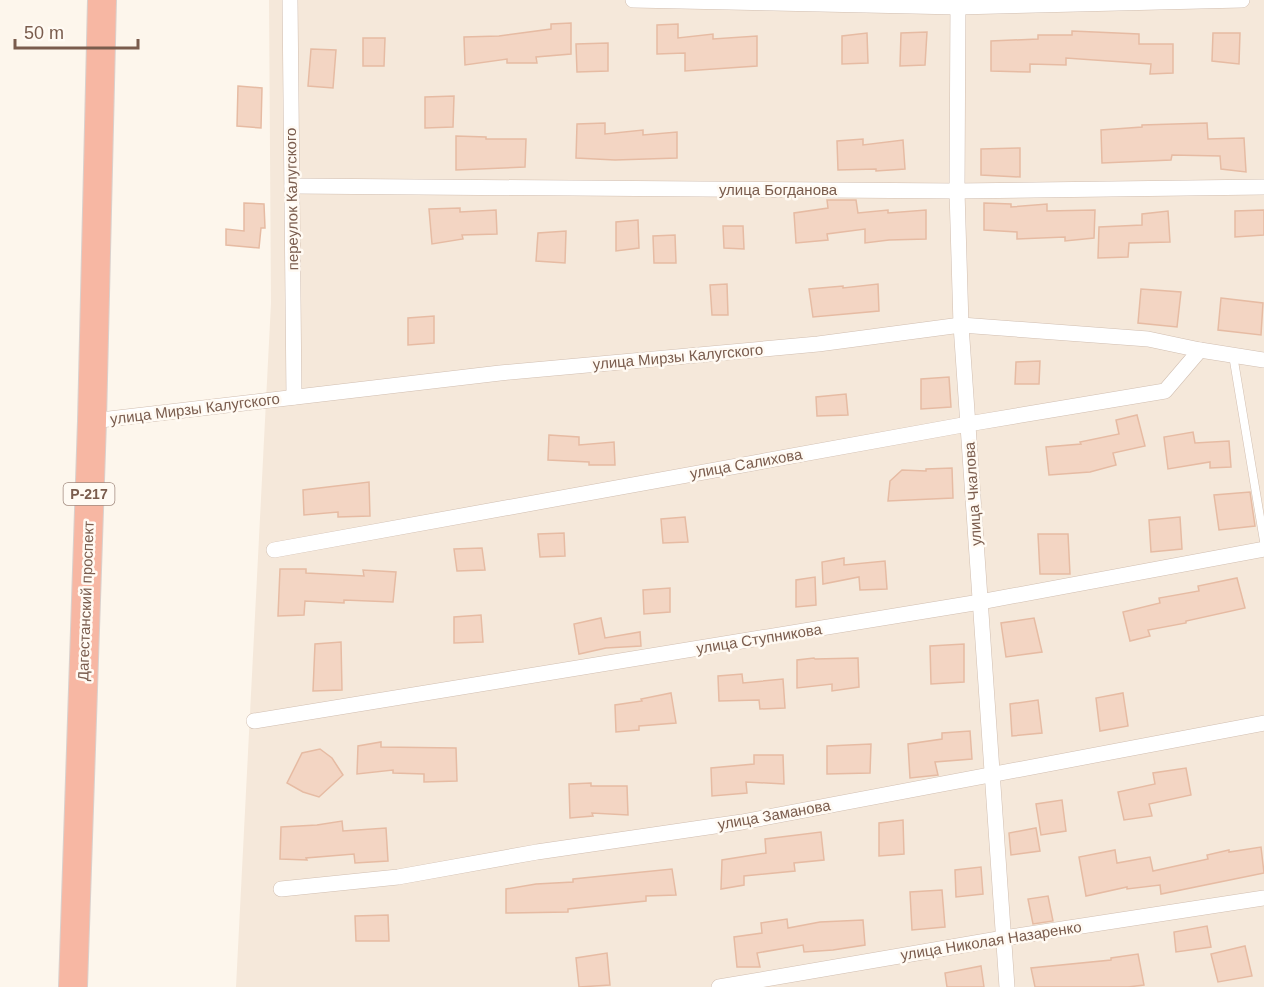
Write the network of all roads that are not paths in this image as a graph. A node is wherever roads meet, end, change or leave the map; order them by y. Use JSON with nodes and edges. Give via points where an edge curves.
{"nodes":[{"id":1,"x":102,"y":0,"type":"edge"},
{"id":2,"x":290,"y":0,"type":"edge"},
{"id":3,"x":633,"y":0,"type":"edge"},
{"id":4,"x":1242,"y":0,"type":"edge"},
{"id":5,"x":958,"y":4,"type":"edge"},
{"id":6,"x":292,"y":186,"type":"junction"},
{"id":7,"x":1264,"y":187,"type":"edge"},
{"id":8,"x":957,"y":191,"type":"junction"},
{"id":9,"x":961,"y":325,"type":"junction"},
{"id":10,"x":1200,"y":350,"type":"junction"},
{"id":11,"x":1233,"y":355,"type":"junction"},
{"id":12,"x":1264,"y":360,"type":"edge"},
{"id":13,"x":294,"y":397,"type":"junction"},
{"id":14,"x":92,"y":421,"type":"junction"},
{"id":15,"x":968,"y":424,"type":"junction"},
{"id":16,"x":1264,"y":541,"type":"edge"},
{"id":17,"x":1264,"y":549,"type":"edge"},
{"id":18,"x":274,"y":550,"type":"dead end"},
{"id":19,"x":981,"y":602,"type":"junction"},
{"id":20,"x":254,"y":721,"type":"dead end"},
{"id":21,"x":1264,"y":723,"type":"edge"},
{"id":22,"x":994,"y":773,"type":"junction"},
{"id":23,"x":281,"y":889,"type":"dead end"},
{"id":24,"x":1264,"y":898,"type":"edge"},
{"id":25,"x":1005,"y":938,"type":"junction"},
{"id":26,"x":73,"y":987,"type":"edge"},
{"id":27,"x":719,"y":987,"type":"edge"},
{"id":28,"x":1007,"y":987,"type":"edge"}],
"edges":[{"from":1,"to":14,"type":"highway","name":"Дагестанский проспект","number":"Р-217"},
{"from":2,"to":6,"type":"street","name":"переулок Калугского"},
{"from":3,"to":5,"type":"street"},
{"from":4,"to":5,"type":"street"},
{"from":5,"to":8,"type":"street","name":"улица Чкалова"},
{"from":6,"to":8,"type":"street","name":"улица Богданова"},
{"from":6,"to":13,"type":"street","name":"переулок Калугского"},
{"from":7,"to":8,"type":"street","name":"улица Богданова"},
{"from":8,"to":9,"type":"street","name":"улица Чкалова"},
{"from":9,"to":10,"type":"street","name":"улица Мирзы Калугского","via":[[1148,339]]},
{"from":9,"to":13,"type":"street","name":"улица Мирзы Калугского","via":[[818,344]]},
{"from":9,"to":15,"type":"street","name":"улица Чкалова"},
{"from":10,"to":11,"type":"street","name":"улица Мирзы Калугского"},
{"from":10,"to":15,"type":"street","name":"улица Салихова","via":[[1165,391]]},
{"from":11,"to":12,"type":"street","name":"улица Мирзы Калугского"},
{"from":11,"to":16,"type":"lane"},
{"from":13,"to":14,"type":"street","name":"улица Мирзы Калугского"},
{"from":14,"to":26,"type":"highway","name":"Дагестанский проспект","number":"Р-217"},
{"from":15,"to":18,"type":"street","name":"улица Салихова"},
{"from":15,"to":19,"type":"street","name":"улица Чкалова"},
{"from":17,"to":19,"type":"street","name":"улица Ступникова"},
{"from":19,"to":20,"type":"street","name":"улица Ступникова"},
{"from":19,"to":22,"type":"street","name":"улица Чкалова"},
{"from":21,"to":22,"type":"street","name":"улица Заманова"},
{"from":22,"to":23,"type":"street","name":"улица Заманова","via":[[742,822],[398,877]]},
{"from":22,"to":25,"type":"street","name":"улица Чкалова"},
{"from":24,"to":25,"type":"street","name":"улица Николая Назаренко"},
{"from":25,"to":27,"type":"street","name":"улица Николая Назаренко"},
{"from":25,"to":28,"type":"street","name":"улица Чкалова"}]}
